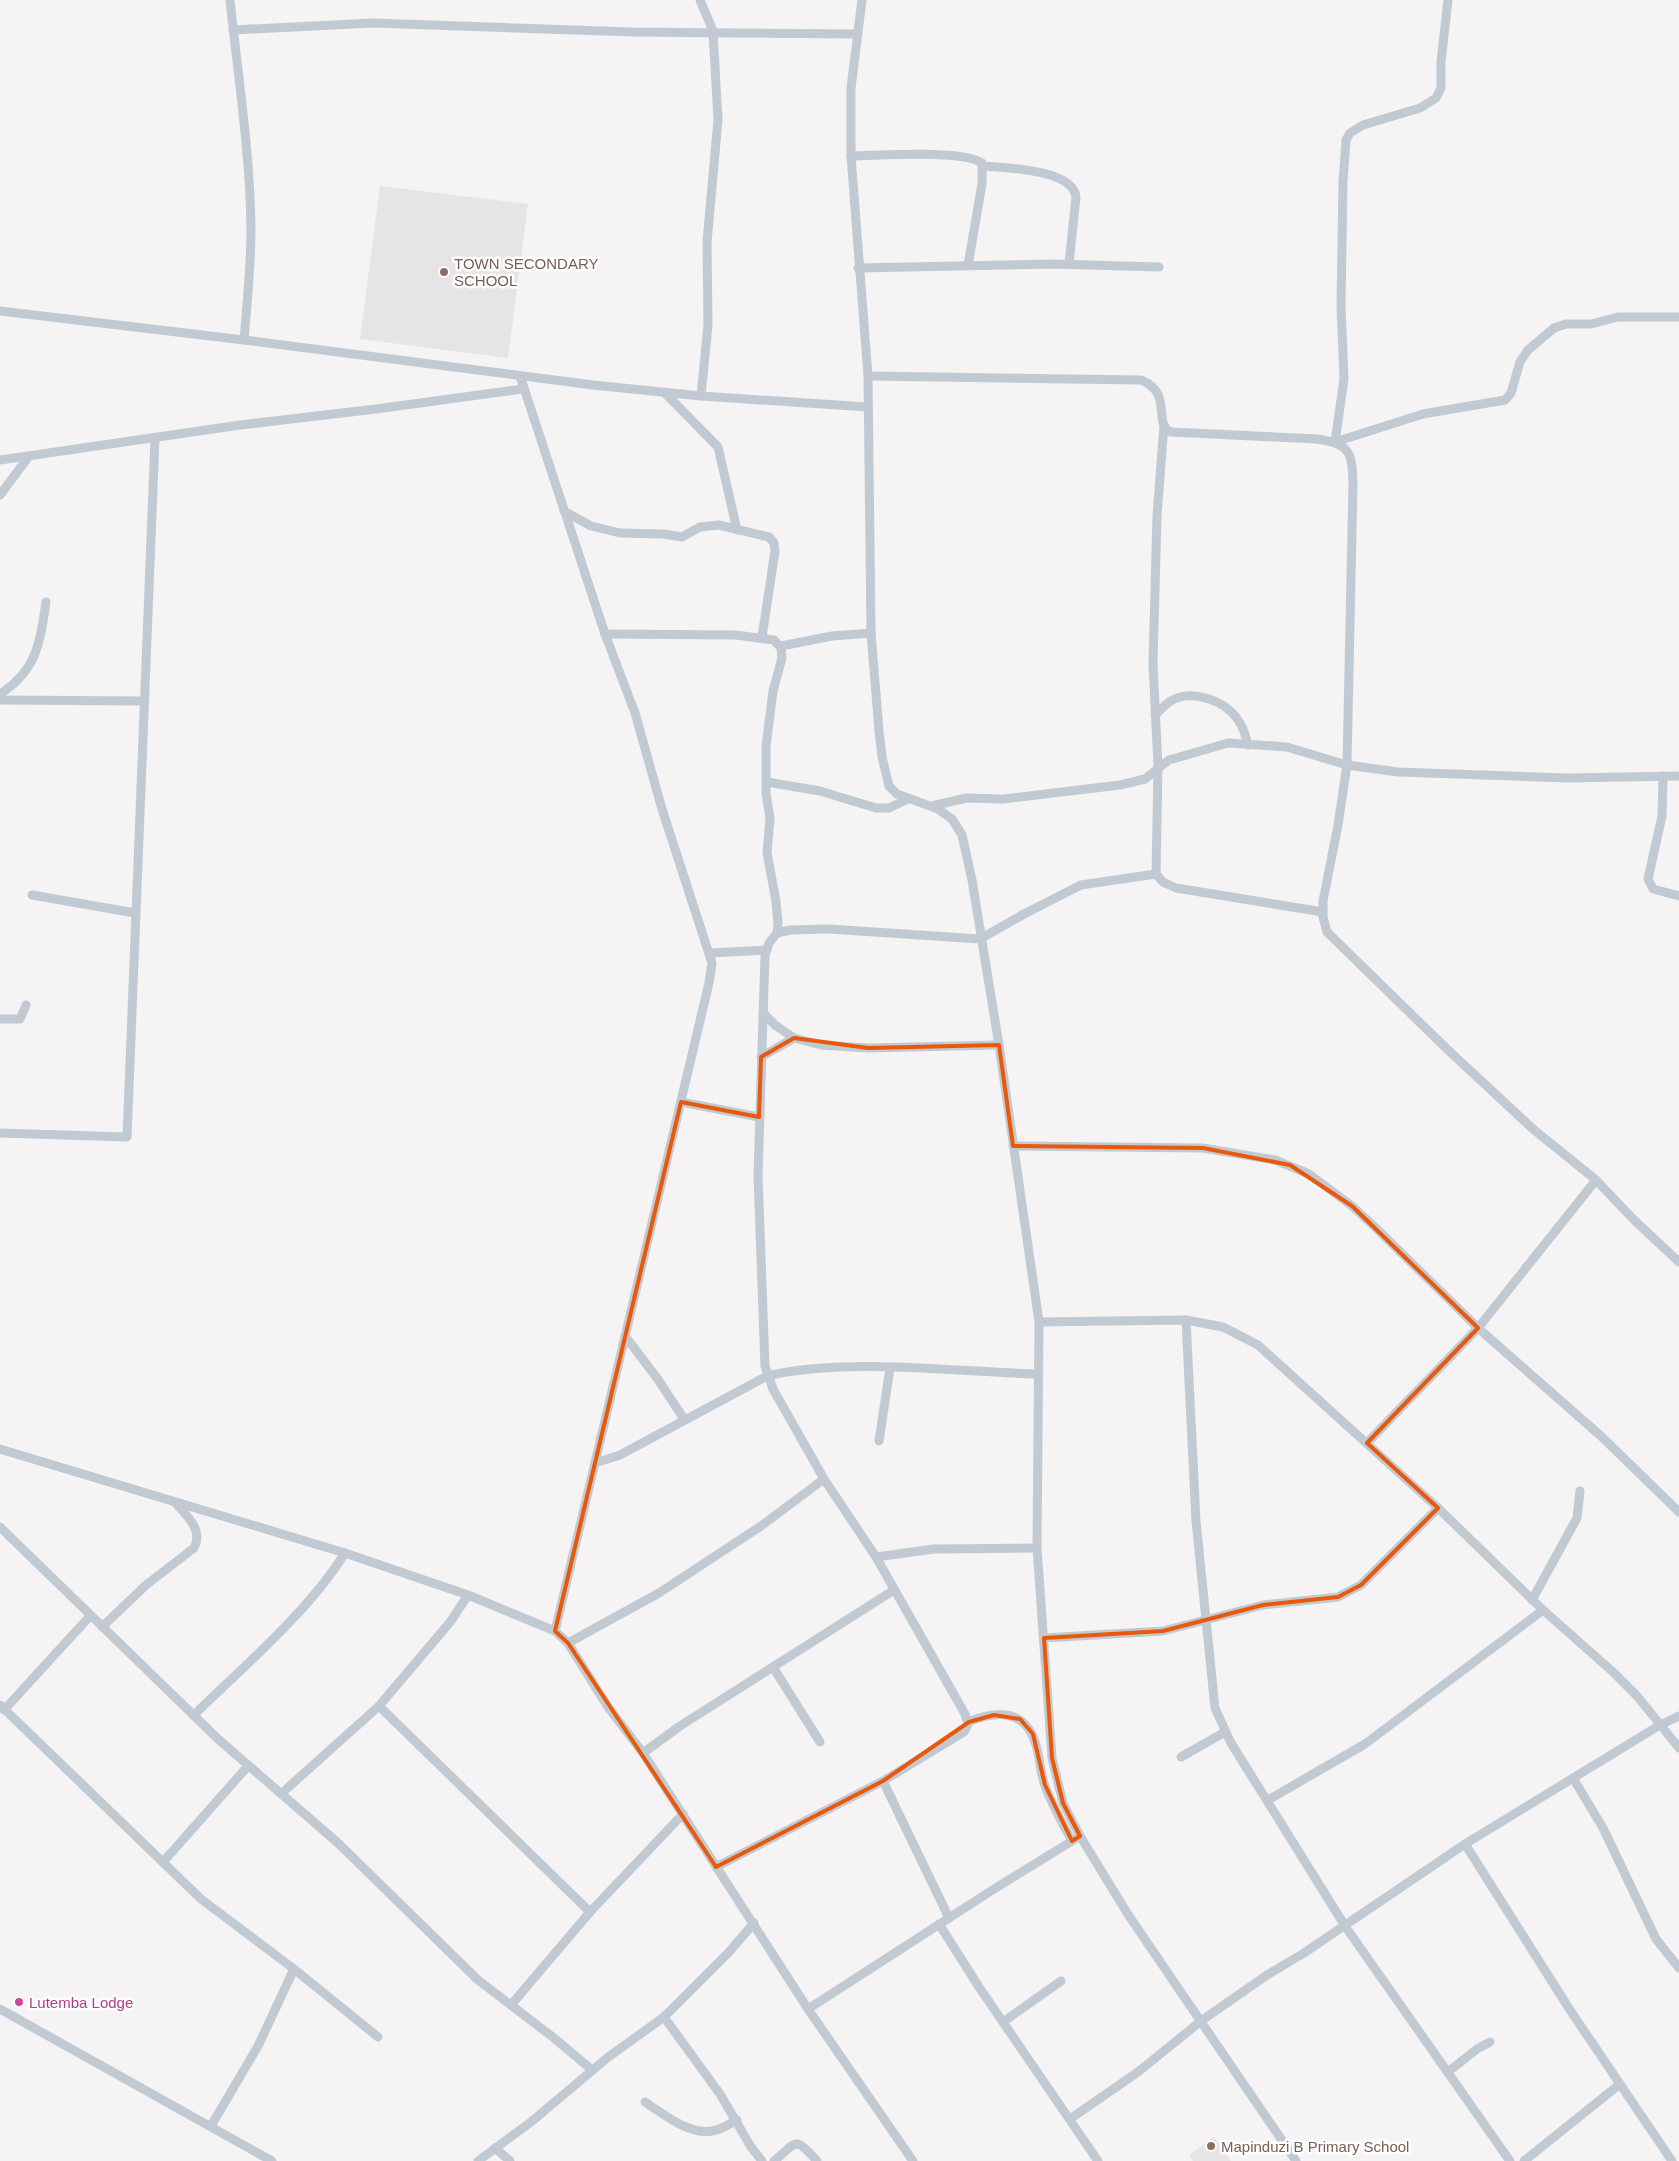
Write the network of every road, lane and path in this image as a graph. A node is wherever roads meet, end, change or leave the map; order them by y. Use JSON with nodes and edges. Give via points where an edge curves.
{"nodes":[{"id":1,"x":230,"y":0,"type":"edge"},
{"id":2,"x":700,"y":0,"type":"edge"},
{"id":3,"x":862,"y":0,"type":"edge"},
{"id":4,"x":1448,"y":0,"type":"edge"},
{"id":5,"x":233,"y":30,"type":"junction"},
{"id":6,"x":713,"y":31,"type":"junction"},
{"id":7,"x":858,"y":34,"type":"junction"},
{"id":8,"x":851,"y":156,"type":"junction"},
{"id":9,"x":984,"y":166,"type":"junction"},
{"id":10,"x":1069,"y":264,"type":"junction"},
{"id":11,"x":968,"y":265,"type":"junction"},
{"id":12,"x":1159,"y":267,"type":"dead end"},
{"id":13,"x":858,"y":268,"type":"junction"},
{"id":14,"x":0,"y":311,"type":"edge"},
{"id":15,"x":1679,"y":317,"type":"edge"},
{"id":16,"x":244,"y":340,"type":"junction"},
{"id":17,"x":520,"y":376,"type":"junction"},
{"id":18,"x":868,"y":376,"type":"junction"},
{"id":19,"x":523,"y":389,"type":"junction"},
{"id":20,"x":665,"y":393,"type":"junction"},
{"id":21,"x":701,"y":396,"type":"junction"},
{"id":22,"x":868,"y":407,"type":"junction"},
{"id":23,"x":1164,"y":425,"type":"junction"},
{"id":24,"x":155,"y":439,"type":"junction"},
{"id":25,"x":1335,"y":442,"type":"junction"},
{"id":26,"x":29,"y":456,"type":"junction"},
{"id":27,"x":0,"y":460,"type":"edge"},
{"id":28,"x":0,"y":495,"type":"edge"},
{"id":29,"x":564,"y":511,"type":"junction"},
{"id":30,"x":737,"y":530,"type":"junction"},
{"id":31,"x":46,"y":602,"type":"dead end"},
{"id":32,"x":872,"y":633,"type":"junction"},
{"id":33,"x":605,"y":634,"type":"junction"},
{"id":34,"x":762,"y":637,"type":"junction"},
{"id":35,"x":780,"y":646,"type":"junction"},
{"id":36,"x":0,"y":694,"type":"edge"},
{"id":37,"x":0,"y":700,"type":"edge"},
{"id":38,"x":144,"y":701,"type":"junction"},
{"id":39,"x":1154,"y":716,"type":"junction"},
{"id":40,"x":1248,"y":745,"type":"junction"},
{"id":41,"x":1347,"y":765,"type":"junction"},
{"id":42,"x":1158,"y":767,"type":"junction"},
{"id":43,"x":1663,"y":776,"type":"junction"},
{"id":44,"x":1679,"y":776,"type":"edge"},
{"id":45,"x":767,"y":782,"type":"junction"},
{"id":46,"x":908,"y":799,"type":"junction"},
{"id":47,"x":932,"y":806,"type":"junction"},
{"id":48,"x":1156,"y":874,"type":"junction"},
{"id":49,"x":32,"y":895,"type":"dead end"},
{"id":50,"x":1679,"y":896,"type":"edge"},
{"id":51,"x":1323,"y":912,"type":"junction"},
{"id":52,"x":135,"y":913,"type":"junction"},
{"id":53,"x":777,"y":932,"type":"junction"},
{"id":54,"x":980,"y":939,"type":"junction"},
{"id":55,"x":767,"y":950,"type":"junction"},
{"id":56,"x":710,"y":953,"type":"junction"},
{"id":57,"x":26,"y":1005,"type":"dead end"},
{"id":58,"x":763,"y":1013,"type":"junction"},
{"id":59,"x":0,"y":1019,"type":"edge"},
{"id":60,"x":794,"y":1038,"type":"junction"},
{"id":61,"x":999,"y":1045,"type":"junction"},
{"id":62,"x":761,"y":1057,"type":"junction"},
{"id":63,"x":681,"y":1102,"type":"junction"},
{"id":64,"x":759,"y":1116,"type":"junction"},
{"id":65,"x":0,"y":1133,"type":"edge"},
{"id":66,"x":1012,"y":1146,"type":"junction"},
{"id":67,"x":1596,"y":1180,"type":"junction"},
{"id":68,"x":1679,"y":1262,"type":"edge"},
{"id":69,"x":1186,"y":1320,"type":"junction"},
{"id":70,"x":1039,"y":1322,"type":"junction"},
{"id":71,"x":1478,"y":1328,"type":"junction"},
{"id":72,"x":625,"y":1336,"type":"junction"},
{"id":73,"x":890,"y":1368,"type":"junction"},
{"id":74,"x":1038,"y":1374,"type":"junction"},
{"id":75,"x":767,"y":1376,"type":"junction"},
{"id":76,"x":684,"y":1420,"type":"junction"},
{"id":77,"x":879,"y":1441,"type":"dead end"},
{"id":78,"x":1367,"y":1443,"type":"junction"},
{"id":79,"x":0,"y":1450,"type":"edge"},
{"id":80,"x":595,"y":1463,"type":"junction"},
{"id":81,"x":824,"y":1479,"type":"junction"},
{"id":82,"x":1580,"y":1491,"type":"dead end"},
{"id":83,"x":175,"y":1502,"type":"junction"},
{"id":84,"x":1438,"y":1508,"type":"junction"},
{"id":85,"x":1679,"y":1512,"type":"edge"},
{"id":86,"x":0,"y":1528,"type":"edge"},
{"id":87,"x":1037,"y":1548,"type":"junction"},
{"id":88,"x":345,"y":1553,"type":"junction"},
{"id":89,"x":876,"y":1557,"type":"junction"},
{"id":90,"x":894,"y":1590,"type":"junction"},
{"id":91,"x":468,"y":1595,"type":"junction"},
{"id":92,"x":1532,"y":1600,"type":"junction"},
{"id":93,"x":1542,"y":1610,"type":"junction"},
{"id":94,"x":90,"y":1616,"type":"junction"},
{"id":95,"x":1207,"y":1618,"type":"junction"},
{"id":96,"x":102,"y":1627,"type":"junction"},
{"id":97,"x":555,"y":1631,"type":"junction"},
{"id":98,"x":1044,"y":1638,"type":"junction"},
{"id":99,"x":568,"y":1643,"type":"junction"},
{"id":100,"x":774,"y":1667,"type":"junction"},
{"id":101,"x":379,"y":1706,"type":"junction"},
{"id":102,"x":2,"y":1708,"type":"edge"},
{"id":103,"x":194,"y":1715,"type":"junction"},
{"id":104,"x":1679,"y":1716,"type":"edge"},
{"id":105,"x":968,"y":1722,"type":"junction"},
{"id":106,"x":1660,"y":1725,"type":"junction"},
{"id":107,"x":1225,"y":1732,"type":"junction"},
{"id":108,"x":820,"y":1742,"type":"dead end"},
{"id":109,"x":1679,"y":1748,"type":"edge"},
{"id":110,"x":643,"y":1753,"type":"junction"},
{"id":111,"x":1181,"y":1757,"type":"dead end"},
{"id":112,"x":248,"y":1766,"type":"junction"},
{"id":113,"x":1573,"y":1778,"type":"junction"},
{"id":114,"x":883,"y":1781,"type":"junction"},
{"id":115,"x":282,"y":1793,"type":"junction"},
{"id":116,"x":1268,"y":1800,"type":"junction"},
{"id":117,"x":683,"y":1814,"type":"junction"},
{"id":118,"x":1080,"y":1836,"type":"junction"},
{"id":119,"x":1072,"y":1841,"type":"junction"},
{"id":120,"x":1465,"y":1844,"type":"junction"},
{"id":121,"x":162,"y":1862,"type":"junction"},
{"id":122,"x":716,"y":1867,"type":"junction"},
{"id":123,"x":590,"y":1912,"type":"junction"},
{"id":124,"x":949,"y":1918,"type":"junction"},
{"id":125,"x":754,"y":1923,"type":"junction"},
{"id":126,"x":939,"y":1924,"type":"junction"},
{"id":127,"x":1345,"y":1926,"type":"junction"},
{"id":128,"x":1679,"y":1968,"type":"edge"},
{"id":129,"x":294,"y":1969,"type":"junction"},
{"id":130,"x":1061,"y":1981,"type":"dead end"},
{"id":131,"x":512,"y":2005,"type":"junction"},
{"id":132,"x":808,"y":2009,"type":"junction"},
{"id":133,"x":0,"y":2010,"type":"edge"},
{"id":134,"x":664,"y":2017,"type":"junction"},
{"id":135,"x":1201,"y":2020,"type":"junction"},
{"id":136,"x":1003,"y":2022,"type":"junction"},
{"id":137,"x":378,"y":2037,"type":"dead end"},
{"id":138,"x":1490,"y":2042,"type":"dead end"},
{"id":139,"x":592,"y":2070,"type":"junction"},
{"id":140,"x":1448,"y":2072,"type":"junction"},
{"id":141,"x":1620,"y":2084,"type":"junction"},
{"id":142,"x":645,"y":2102,"type":"dead end"},
{"id":143,"x":1070,"y":2119,"type":"junction"},
{"id":144,"x":737,"y":2120,"type":"junction"},
{"id":145,"x":212,"y":2126,"type":"junction"},
{"id":146,"x":495,"y":2148,"type":"junction"},
{"id":147,"x":272,"y":2161,"type":"edge"},
{"id":148,"x":478,"y":2161,"type":"edge"},
{"id":149,"x":510,"y":2161,"type":"edge"},
{"id":150,"x":762,"y":2161,"type":"edge"},
{"id":151,"x":774,"y":2161,"type":"edge"},
{"id":152,"x":817,"y":2161,"type":"edge"},
{"id":153,"x":913,"y":2161,"type":"edge"},
{"id":154,"x":1098,"y":2161,"type":"edge"},
{"id":155,"x":1296,"y":2161,"type":"edge"},
{"id":156,"x":1510,"y":2161,"type":"edge"},
{"id":157,"x":1524,"y":2161,"type":"edge"},
{"id":158,"x":1672,"y":2161,"type":"edge"}],
"edges":[{"from":1,"to":5,"type":"street"},
{"from":2,"to":6,"type":"street"},
{"from":3,"to":7,"type":"street"},
{"from":4,"to":25,"type":"street","via":[[1441,88],[1436,98],[1420,108],[1363,125],[1346,140],[1341,306],[1344,379]]},
{"from":5,"to":6,"type":"street","via":[[372,23],[633,32]]},
{"from":5,"to":16,"type":"street","via":[[250,188],[250,257]]},
{"from":6,"to":7,"type":"street"},
{"from":6,"to":21,"type":"street","via":[[718,126],[707,242],[708,335]]},
{"from":7,"to":8,"type":"street","via":[[850,105]]},
{"from":8,"to":9,"type":"street","via":[[936,155],[968,158],[981,161]]},
{"from":8,"to":13,"type":"street"},
{"from":9,"to":10,"type":"street","via":[[1059,177],[1073,186],[1076,197]]},
{"from":9,"to":11,"type":"street"},
{"from":10,"to":11,"type":"street"},
{"from":10,"to":12,"type":"street"},
{"from":11,"to":13,"type":"street"},
{"from":13,"to":18,"type":"street"},
{"from":14,"to":16,"type":"street"},
{"from":15,"to":25,"type":"street","via":[[1618,317],[1585,325],[1559,326],[1528,350],[1520,362],[1511,393],[1505,400],[1424,414]]},
{"from":16,"to":17,"type":"street"},
{"from":17,"to":19,"type":"street"},
{"from":17,"to":20,"type":"street"},
{"from":18,"to":22,"type":"street"},
{"from":18,"to":23,"type":"street","via":[[1141,380],[1156,389],[1160,396]]},
{"from":19,"to":24,"type":"street"},
{"from":19,"to":29,"type":"street"},
{"from":20,"to":21,"type":"street"},
{"from":20,"to":30,"type":"street","via":[[718,448]]},
{"from":21,"to":22,"type":"street"},
{"from":22,"to":32,"type":"street"},
{"from":23,"to":25,"type":"street","via":[[1177,433]]},
{"from":23,"to":39,"type":"street","via":[[1157,516]]},
{"from":24,"to":26,"type":"street"},
{"from":24,"to":38,"type":"street"},
{"from":25,"to":41,"type":"street","via":[[1347,449],[1353,466]]},
{"from":26,"to":27,"type":"street"},
{"from":26,"to":28,"type":"street"},
{"from":29,"to":30,"type":"street","via":[[591,526],[620,533],[682,537],[705,526]]},
{"from":29,"to":33,"type":"street"},
{"from":30,"to":34,"type":"street","via":[[766,536],[775,544]]},
{"from":31,"to":36,"type":"street","via":[[31,665],[17,682]]},
{"from":32,"to":35,"type":"street","via":[[832,636]]},
{"from":32,"to":46,"type":"street","via":[[879,731],[886,776],[892,790]]},
{"from":33,"to":34,"type":"street"},
{"from":33,"to":56,"type":"street","via":[[635,713],[662,809]]},
{"from":34,"to":35,"type":"street","via":[[775,640]]},
{"from":35,"to":45,"type":"street","via":[[782,658],[773,690],[766,746]]},
{"from":37,"to":38,"type":"street"},
{"from":38,"to":52,"type":"street"},
{"from":39,"to":40,"type":"street","via":[[1174,700],[1207,698],[1236,716]]},
{"from":39,"to":42,"type":"street"},
{"from":40,"to":41,"type":"street","via":[[1287,747]]},
{"from":40,"to":42,"type":"street","via":[[1225,743],[1169,760]]},
{"from":41,"to":43,"type":"street","via":[[1398,772],[1558,778]]},
{"from":41,"to":51,"type":"street"},
{"from":42,"to":47,"type":"street","via":[[1146,779],[1120,785],[997,800],[966,798]]},
{"from":42,"to":48,"type":"street"},
{"from":43,"to":44,"type":"street"},
{"from":43,"to":50,"type":"street","via":[[1662,816],[1648,879],[1653,889]]},
{"from":45,"to":46,"type":"street","via":[[820,791],[876,808],[889,808]]},
{"from":45,"to":53,"type":"street","via":[[770,819],[767,853],[776,901]]},
{"from":46,"to":47,"type":"street"},
{"from":47,"to":54,"type":"street","via":[[949,816],[962,835]]},
{"from":48,"to":51,"type":"street","via":[[1163,882],[1176,888]]},
{"from":48,"to":54,"type":"street","via":[[1081,885]]},
{"from":49,"to":52,"type":"street"},
{"from":51,"to":67,"type":"street","via":[[1325,927],[1333,940],[1533,1129]]},
{"from":52,"to":65,"type":"street","via":[[127,1137]]},
{"from":53,"to":54,"type":"street","via":[[829,929]]},
{"from":53,"to":55,"type":"street"},
{"from":54,"to":61,"type":"street"},
{"from":55,"to":56,"type":"street"},
{"from":55,"to":58,"type":"street"},
{"from":56,"to":63,"type":"street","via":[[709,983]]},
{"from":57,"to":59,"type":"street","via":[[20,1020]]},
{"from":58,"to":60,"type":"street","via":[[780,1030]]},
{"from":58,"to":62,"type":"street"},
{"from":60,"to":61,"type":"street","via":[[868,1048]]},
{"from":60,"to":62,"type":"street"},
{"from":61,"to":66,"type":"street"},
{"from":62,"to":64,"type":"street"},
{"from":63,"to":64,"type":"street"},
{"from":63,"to":72,"type":"street"},
{"from":64,"to":75,"type":"street","via":[[761,1308]]},
{"from":66,"to":70,"type":"street"},
{"from":66,"to":71,"type":"street","via":[[1202,1148],[1254,1155],[1290,1165],[1309,1174],[1352,1206]]},
{"from":67,"to":68,"type":"street"},
{"from":67,"to":71,"type":"street"},
{"from":69,"to":70,"type":"street"},
{"from":69,"to":78,"type":"street","via":[[1223,1327],[1258,1345]]},
{"from":69,"to":95,"type":"street","via":[[1196,1521]]},
{"from":70,"to":74,"type":"street"},
{"from":71,"to":78,"type":"street"},
{"from":71,"to":85,"type":"street","via":[[1602,1437]]},
{"from":72,"to":76,"type":"street"},
{"from":72,"to":80,"type":"street"},
{"from":73,"to":74,"type":"street"},
{"from":73,"to":75,"type":"street","via":[[828,1368]]},
{"from":73,"to":77,"type":"street"},
{"from":74,"to":87,"type":"street"},
{"from":75,"to":76,"type":"street"},
{"from":75,"to":81,"type":"street"},
{"from":76,"to":80,"type":"street","via":[[620,1455]]},
{"from":78,"to":84,"type":"street"},
{"from":79,"to":83,"type":"street"},
{"from":80,"to":97,"type":"street"},
{"from":81,"to":89,"type":"street"},
{"from":81,"to":99,"type":"street","via":[[761,1526],[659,1592]]},
{"from":82,"to":92,"type":"street","via":[[1577,1518]]},
{"from":83,"to":88,"type":"street"},
{"from":83,"to":96,"type":"street","via":[[198,1532],[194,1548],[146,1585]]},
{"from":84,"to":92,"type":"street"},
{"from":84,"to":95,"type":"street","via":[[1381,1568],[1351,1592],[1331,1598],[1263,1605]]},
{"from":86,"to":94,"type":"street"},
{"from":87,"to":89,"type":"street","via":[[934,1548]]},
{"from":87,"to":98,"type":"street"},
{"from":88,"to":91,"type":"street"},
{"from":88,"to":103,"type":"street","via":[[303,1607]]},
{"from":89,"to":90,"type":"street"},
{"from":90,"to":100,"type":"street"},
{"from":90,"to":105,"type":"street"},
{"from":91,"to":97,"type":"street"},
{"from":91,"to":101,"type":"street"},
{"from":92,"to":93,"type":"street"},
{"from":93,"to":106,"type":"street","via":[[1613,1672]]},
{"from":93,"to":116,"type":"street","via":[[1364,1744]]},
{"from":94,"to":96,"type":"street"},
{"from":94,"to":102,"type":"street"},
{"from":95,"to":98,"type":"street","via":[[1163,1631]]},
{"from":95,"to":107,"type":"street","via":[[1212,1696]]},
{"from":96,"to":103,"type":"street"},
{"from":97,"to":99,"type":"street"},
{"from":98,"to":118,"type":"street","via":[[1052,1758],[1063,1803]]},
{"from":99,"to":110,"type":"street","via":[[608,1707]]},
{"from":100,"to":108,"type":"street"},
{"from":100,"to":110,"type":"street"},
{"from":101,"to":115,"type":"street"},
{"from":101,"to":123,"type":"street"},
{"from":102,"to":121,"type":"street"},
{"from":103,"to":112,"type":"street"},
{"from":104,"to":106,"type":"street"},
{"from":105,"to":114,"type":"street","via":[[964,1732]]},
{"from":105,"to":119,"type":"street","via":[[1007,1714],[1020,1719],[1028,1728],[1036,1744],[1045,1785]]},
{"from":106,"to":109,"type":"street"},
{"from":106,"to":113,"type":"street"},
{"from":107,"to":111,"type":"street"},
{"from":107,"to":116,"type":"street"},
{"from":110,"to":117,"type":"street"},
{"from":112,"to":115,"type":"street"},
{"from":112,"to":121,"type":"street"},
{"from":113,"to":120,"type":"street"},
{"from":113,"to":128,"type":"street","via":[[1604,1828],[1656,1939]]},
{"from":114,"to":122,"type":"street"},
{"from":114,"to":124,"type":"street"},
{"from":115,"to":131,"type":"street","via":[[478,1980]]},
{"from":116,"to":127,"type":"street"},
{"from":117,"to":122,"type":"street"},
{"from":117,"to":123,"type":"street"},
{"from":118,"to":119,"type":"street"},
{"from":118,"to":135,"type":"street","via":[[1129,1916]]},
{"from":119,"to":124,"type":"street"},
{"from":120,"to":127,"type":"street"},
{"from":120,"to":141,"type":"street"},
{"from":121,"to":129,"type":"street","via":[[200,1899]]},
{"from":122,"to":125,"type":"street"},
{"from":123,"to":131,"type":"street"},
{"from":124,"to":126,"type":"street"},
{"from":125,"to":132,"type":"street"},
{"from":125,"to":134,"type":"street"},
{"from":126,"to":132,"type":"street"},
{"from":126,"to":136,"type":"street"},
{"from":127,"to":135,"type":"street"},
{"from":127,"to":140,"type":"street"},
{"from":129,"to":137,"type":"street"},
{"from":129,"to":145,"type":"street","via":[[258,2046]]},
{"from":130,"to":136,"type":"street"},
{"from":131,"to":139,"type":"street"},
{"from":132,"to":153,"type":"street"},
{"from":133,"to":145,"type":"street"},
{"from":134,"to":139,"type":"street"},
{"from":134,"to":144,"type":"street","via":[[696,2057]]},
{"from":135,"to":143,"type":"street","via":[[1138,2072]]},
{"from":135,"to":155,"type":"street"},
{"from":136,"to":143,"type":"street"},
{"from":138,"to":140,"type":"street"},
{"from":139,"to":146,"type":"street"},
{"from":140,"to":156,"type":"street"},
{"from":141,"to":157,"type":"street"},
{"from":141,"to":158,"type":"street"},
{"from":142,"to":144,"type":"street","via":[[675,2122],[706,2132]]},
{"from":143,"to":154,"type":"street"},
{"from":144,"to":150,"type":"street","via":[[751,2148]]},
{"from":145,"to":147,"type":"street"},
{"from":146,"to":148,"type":"street"},
{"from":146,"to":149,"type":"street"},
{"from":151,"to":152,"type":"street","via":[[796,2143]]}]}
